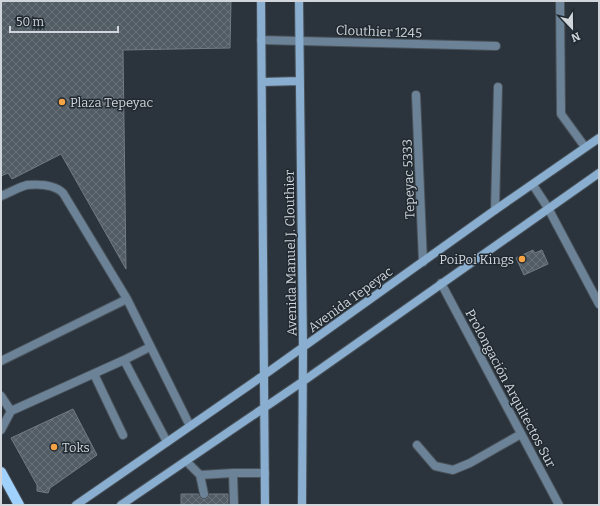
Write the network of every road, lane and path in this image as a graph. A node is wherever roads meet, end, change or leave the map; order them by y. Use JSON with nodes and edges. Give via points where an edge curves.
{"nodes":[{"id":1,"x":261,"y":1,"type":"edge"},
{"id":2,"x":299,"y":1,"type":"edge"},
{"id":3,"x":560,"y":1,"type":"edge"},
{"id":4,"x":261,"y":40,"type":"junction"},
{"id":5,"x":299,"y":41,"type":"junction"},
{"id":6,"x":496,"y":46,"type":"dead end"},
{"id":7,"x":262,"y":82,"type":"junction"},
{"id":8,"x":300,"y":82,"type":"junction"},
{"id":9,"x":498,"y":87,"type":"dead end"},
{"id":10,"x":416,"y":94,"type":"dead end"},
{"id":11,"x":599,"y":138,"type":"edge"},
{"id":12,"x":585,"y":147,"type":"junction"},
{"id":13,"x":599,"y":173,"type":"edge"},
{"id":14,"x":533,"y":184,"type":"junction"},
{"id":15,"x":1,"y":196,"type":"edge"},
{"id":16,"x":548,"y":208,"type":"junction"},
{"id":17,"x":495,"y":210,"type":"junction"},
{"id":18,"x":423,"y":262,"type":"junction"},
{"id":19,"x":441,"y":282,"type":"junction"},
{"id":20,"x":127,"y":299,"type":"junction"},
{"id":21,"x":599,"y":304,"type":"edge"},
{"id":22,"x":150,"y":346,"type":"junction"},
{"id":23,"x":303,"y":348,"type":"junction"},
{"id":24,"x":124,"y":360,"type":"junction"},
{"id":25,"x":1,"y":361,"type":"edge"},
{"id":26,"x":94,"y":374,"type":"junction"},
{"id":27,"x":264,"y":375,"type":"junction"},
{"id":28,"x":302,"y":382,"type":"junction"},
{"id":29,"x":1,"y":396,"type":"edge"},
{"id":30,"x":264,"y":407,"type":"junction"},
{"id":31,"x":11,"y":411,"type":"junction"},
{"id":32,"x":190,"y":426,"type":"junction"},
{"id":33,"x":1,"y":430,"type":"edge"},
{"id":34,"x":522,"y":434,"type":"junction"},
{"id":35,"x":123,"y":435,"type":"dead end"},
{"id":36,"x":167,"y":442,"type":"junction"},
{"id":37,"x":417,"y":445,"type":"dead end"},
{"id":38,"x":186,"y":461,"type":"junction"},
{"id":39,"x":1,"y":472,"type":"edge"},
{"id":40,"x":233,"y":473,"type":"junction"},
{"id":41,"x":265,"y":473,"type":"junction"},
{"id":42,"x":200,"y":475,"type":"junction"},
{"id":43,"x":204,"y":494,"type":"dead end"},
{"id":44,"x":19,"y":505,"type":"edge"},
{"id":45,"x":76,"y":505,"type":"edge"},
{"id":46,"x":121,"y":505,"type":"edge"},
{"id":47,"x":234,"y":505,"type":"edge"},
{"id":48,"x":266,"y":505,"type":"edge"},
{"id":49,"x":302,"y":505,"type":"edge"},
{"id":50,"x":559,"y":505,"type":"edge"}],
"edges":[{"from":1,"to":4,"type":"street","name":"Avenida Manuel J. Clouthier"},
{"from":2,"to":5,"type":"street","name":"Avenida Manuel J. Clouthier"},
{"from":3,"to":12,"type":"street","via":[[561,114]]},
{"from":4,"to":5,"type":"street","name":"Clouthier 1245"},
{"from":4,"to":7,"type":"street","name":"Avenida Manuel J. Clouthier"},
{"from":5,"to":6,"type":"street","name":"Clouthier 1245"},
{"from":5,"to":8,"type":"street","name":"Avenida Manuel J. Clouthier"},
{"from":7,"to":8,"type":"street"},
{"from":7,"to":27,"type":"street","name":"Avenida Manuel J. Clouthier"},
{"from":8,"to":23,"type":"street","name":"Avenida Manuel J. Clouthier"},
{"from":9,"to":17,"type":"street"},
{"from":10,"to":18,"type":"street","name":"Tepeyac 5333"},
{"from":11,"to":12,"type":"street","name":"Avenida Tepeyac"},
{"from":12,"to":14,"type":"street","name":"Avenida Tepeyac"},
{"from":13,"to":16,"type":"street"},
{"from":14,"to":16,"type":"street"},
{"from":14,"to":17,"type":"street","name":"Avenida Tepeyac"},
{"from":15,"to":20,"type":"street","via":[[26,185],[58,188]]},
{"from":16,"to":19,"type":"street"},
{"from":16,"to":21,"type":"street"},
{"from":17,"to":18,"type":"street","name":"Avenida Tepeyac"},
{"from":18,"to":23,"type":"street","name":"Avenida Tepeyac"},
{"from":19,"to":28,"type":"street"},
{"from":19,"to":34,"type":"street","name":"Prolongación Arquitectos Sur"},
{"from":20,"to":22,"type":"street"},
{"from":20,"to":25,"type":"street"},
{"from":22,"to":24,"type":"street"},
{"from":22,"to":32,"type":"street"},
{"from":23,"to":27,"type":"street","name":"Avenida Tepeyac"},
{"from":23,"to":28,"type":"street","name":"Avenida Manuel J. Clouthier"},
{"from":24,"to":26,"type":"street"},
{"from":24,"to":36,"type":"street"},
{"from":26,"to":31,"type":"street"},
{"from":26,"to":35,"type":"street"},
{"from":27,"to":30,"type":"street","name":"Avenida Manuel J. Clouthier"},
{"from":27,"to":32,"type":"street","name":"Avenida Tepeyac"},
{"from":28,"to":30,"type":"street"},
{"from":28,"to":49,"type":"street","name":"Avenida Manuel J. Clouthier"},
{"from":29,"to":31,"type":"street"},
{"from":30,"to":38,"type":"street"},
{"from":30,"to":41,"type":"street","name":"Avenida Manuel J. Clouthier"},
{"from":31,"to":33,"type":"street"},
{"from":32,"to":36,"type":"street","name":"Avenida Tepeyac"},
{"from":34,"to":37,"type":"street","via":[[453,470],[435,466]]},
{"from":34,"to":50,"type":"street","name":"Prolongación Arquitectos Sur"},
{"from":36,"to":45,"type":"street","name":"Avenida Tepeyac"},
{"from":38,"to":42,"type":"street"},
{"from":38,"to":46,"type":"street"},
{"from":39,"to":44,"type":"main road"},
{"from":40,"to":41,"type":"street"},
{"from":40,"to":42,"type":"street"},
{"from":40,"to":47,"type":"street"},
{"from":41,"to":48,"type":"street","name":"Avenida Manuel J. Clouthier"},
{"from":42,"to":43,"type":"street"}]}
